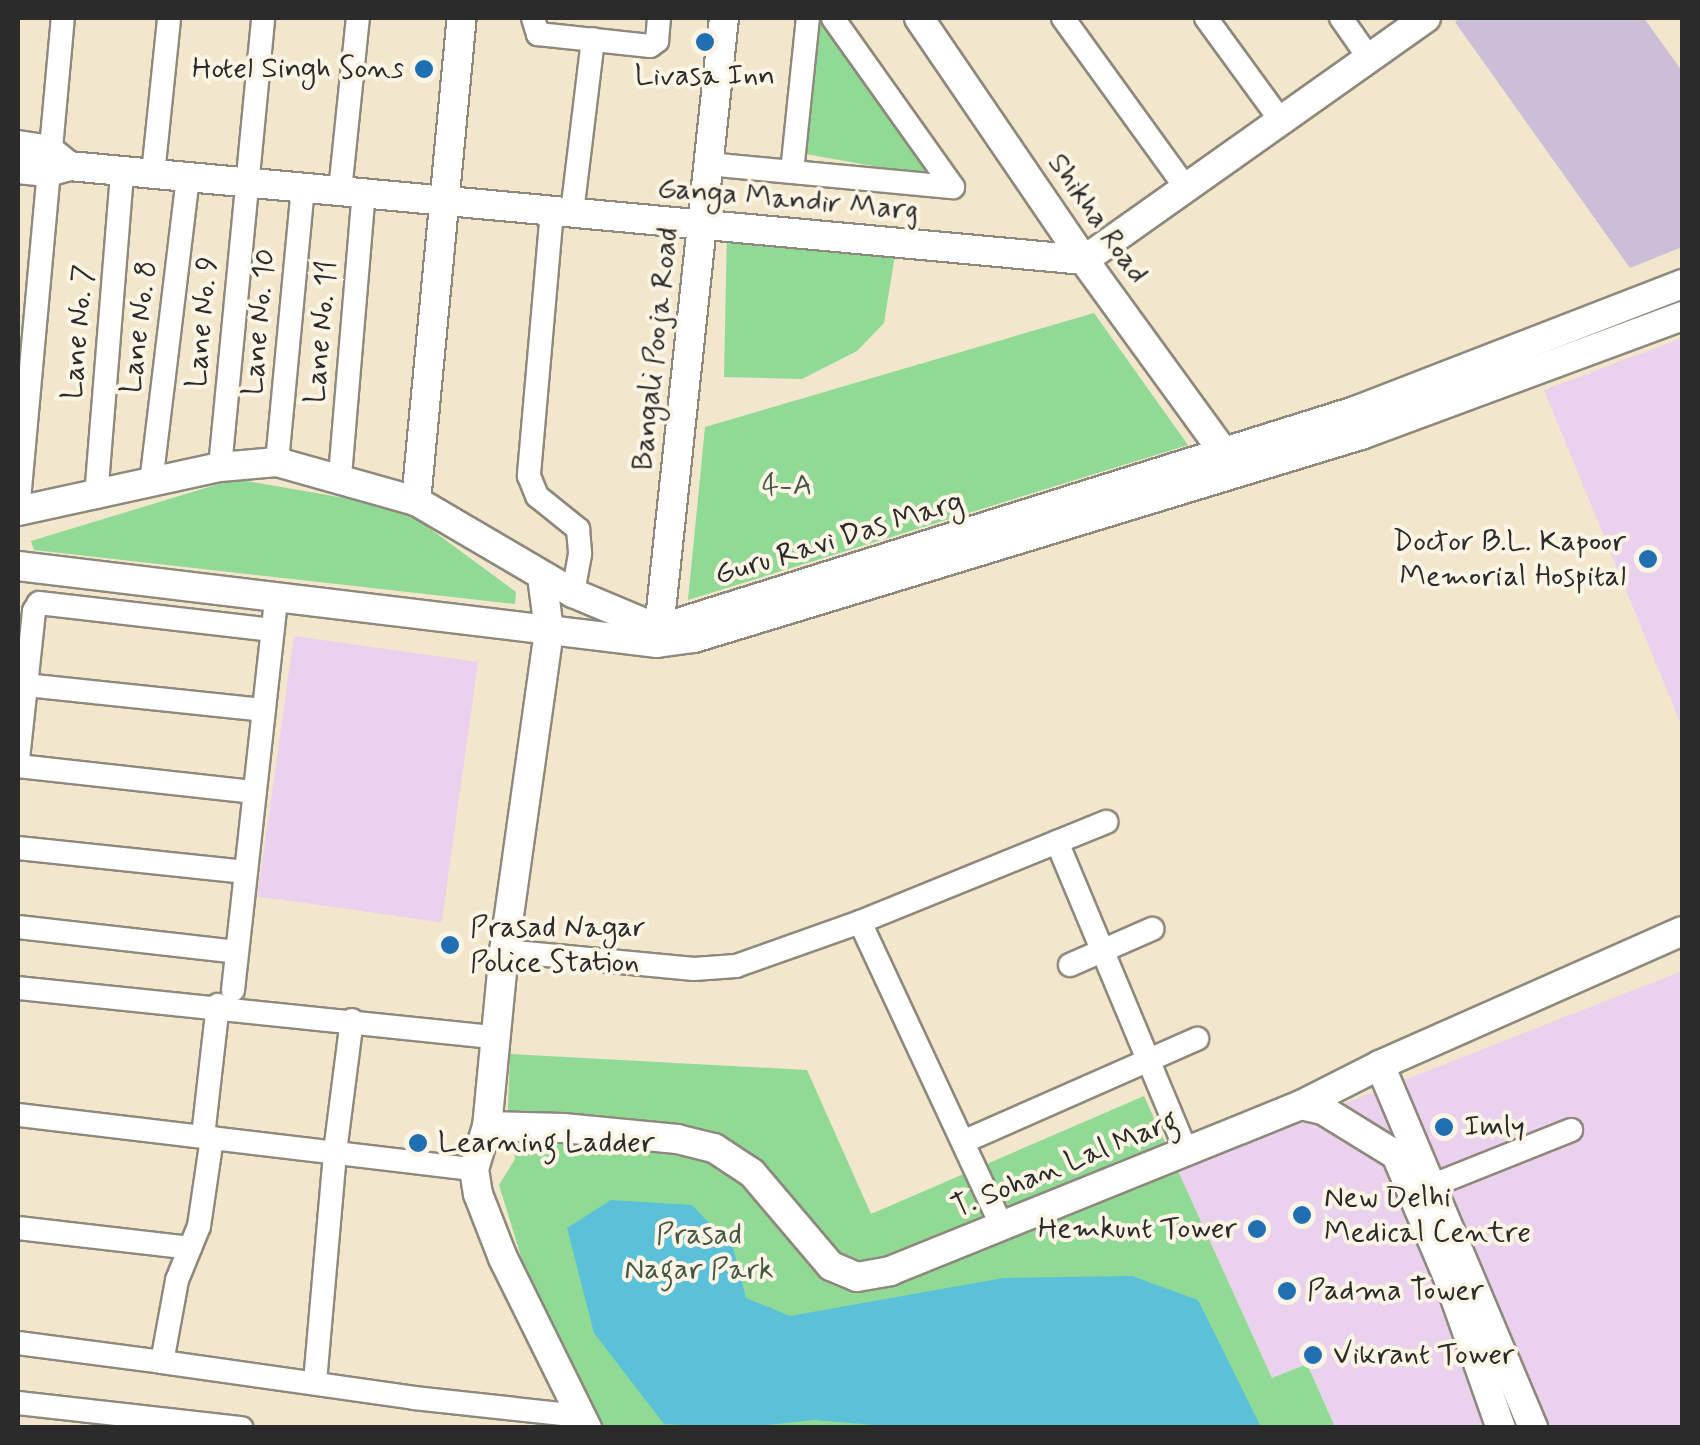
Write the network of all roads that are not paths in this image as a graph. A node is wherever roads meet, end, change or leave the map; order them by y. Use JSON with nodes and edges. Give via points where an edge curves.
{"nodes":[{"id":1,"x":63,"y":18,"type":"edge"},
{"id":2,"x":169,"y":18,"type":"edge"},
{"id":3,"x":263,"y":18,"type":"edge"},
{"id":4,"x":358,"y":18,"type":"edge"},
{"id":5,"x":462,"y":18,"type":"edge"},
{"id":6,"x":533,"y":18,"type":"edge"},
{"id":7,"x":659,"y":18,"type":"edge"},
{"id":8,"x":724,"y":18,"type":"edge"},
{"id":9,"x":808,"y":18,"type":"edge"},
{"id":10,"x":833,"y":18,"type":"edge"},
{"id":11,"x":919,"y":18,"type":"edge"},
{"id":12,"x":1063,"y":18,"type":"edge"},
{"id":13,"x":1206,"y":18,"type":"edge"},
{"id":14,"x":1341,"y":18,"type":"edge"},
{"id":15,"x":1426,"y":18,"type":"edge"},
{"id":16,"x":592,"y":40,"type":"junction"},
{"id":17,"x":1370,"y":58,"type":"junction"},
{"id":18,"x":1280,"y":121,"type":"junction"},
{"id":19,"x":18,"y":145,"type":"edge"},
{"id":20,"x":55,"y":163,"type":"junction"},
{"id":21,"x":708,"y":164,"type":"junction"},
{"id":22,"x":18,"y":169,"type":"edge"},
{"id":23,"x":122,"y":172,"type":"junction"},
{"id":24,"x":792,"y":172,"type":"junction"},
{"id":25,"x":153,"y":174,"type":"junction"},
{"id":26,"x":188,"y":178,"type":"junction"},
{"id":27,"x":245,"y":182,"type":"junction"},
{"id":28,"x":304,"y":188,"type":"junction"},
{"id":29,"x":1186,"y":188,"type":"junction"},
{"id":30,"x":352,"y":192,"type":"junction"},
{"id":31,"x":445,"y":201,"type":"junction"},
{"id":32,"x":562,"y":212,"type":"junction"},
{"id":33,"x":702,"y":224,"type":"junction"},
{"id":34,"x":1084,"y":260,"type":"junction"},
{"id":35,"x":1682,"y":284,"type":"edge"},
{"id":36,"x":1682,"y":316,"type":"edge"},
{"id":37,"x":1225,"y":454,"type":"junction"},
{"id":38,"x":277,"y":462,"type":"junction"},
{"id":39,"x":220,"y":467,"type":"junction"},
{"id":40,"x":340,"y":476,"type":"junction"},
{"id":41,"x":151,"y":483,"type":"junction"},
{"id":42,"x":96,"y":497,"type":"junction"},
{"id":43,"x":416,"y":501,"type":"junction"},
{"id":44,"x":18,"y":511,"type":"edge"},
{"id":45,"x":18,"y":526,"type":"edge"},
{"id":46,"x":18,"y":566,"type":"edge"},
{"id":47,"x":542,"y":576,"type":"junction"},
{"id":48,"x":573,"y":593,"type":"junction"},
{"id":49,"x":276,"y":598,"type":"junction"},
{"id":50,"x":272,"y":630,"type":"junction"},
{"id":51,"x":548,"y":630,"type":"junction"},
{"id":52,"x":658,"y":636,"type":"junction"},
{"id":53,"x":26,"y":685,"type":"junction"},
{"id":54,"x":264,"y":710,"type":"junction"},
{"id":55,"x":18,"y":763,"type":"edge"},
{"id":56,"x":254,"y":792,"type":"junction"},
{"id":57,"x":1106,"y":822,"type":"dead end"},
{"id":58,"x":1058,"y":842,"type":"junction"},
{"id":59,"x":18,"y":848,"type":"edge"},
{"id":60,"x":246,"y":872,"type":"junction"},
{"id":61,"x":860,"y":922,"type":"junction"},
{"id":62,"x":18,"y":927,"type":"edge"},
{"id":63,"x":1152,"y":929,"type":"dead end"},
{"id":64,"x":1682,"y":931,"type":"edge"},
{"id":65,"x":1682,"y":949,"type":"edge"},
{"id":66,"x":504,"y":950,"type":"junction"},
{"id":67,"x":1103,"y":950,"type":"junction"},
{"id":68,"x":237,"y":952,"type":"junction"},
{"id":69,"x":1070,"y":966,"type":"dead end"},
{"id":70,"x":18,"y":988,"type":"edge"},
{"id":71,"x":225,"y":998,"type":"junction"},
{"id":72,"x":352,"y":1020,"type":"junction"},
{"id":73,"x":495,"y":1037,"type":"junction"},
{"id":74,"x":1197,"y":1039,"type":"dead end"},
{"id":75,"x":1148,"y":1060,"type":"junction"},
{"id":76,"x":1384,"y":1073,"type":"junction"},
{"id":77,"x":1302,"y":1105,"type":"junction"},
{"id":78,"x":18,"y":1114,"type":"edge"},
{"id":79,"x":486,"y":1126,"type":"junction"},
{"id":80,"x":1571,"y":1130,"type":"dead end"},
{"id":81,"x":208,"y":1137,"type":"junction"},
{"id":82,"x":963,"y":1142,"type":"junction"},
{"id":83,"x":1186,"y":1150,"type":"junction"},
{"id":84,"x":335,"y":1152,"type":"junction"},
{"id":85,"x":474,"y":1169,"type":"junction"},
{"id":86,"x":1430,"y":1186,"type":"junction"},
{"id":87,"x":1002,"y":1226,"type":"junction"},
{"id":88,"x":18,"y":1228,"type":"edge"},
{"id":89,"x":190,"y":1248,"type":"junction"},
{"id":90,"x":18,"y":1343,"type":"edge"},
{"id":91,"x":162,"y":1362,"type":"junction"},
{"id":92,"x":315,"y":1382,"type":"junction"},
{"id":93,"x":18,"y":1403,"type":"edge"},
{"id":94,"x":584,"y":1422,"type":"edge"},
{"id":95,"x":242,"y":1428,"type":"edge"},
{"id":96,"x":1501,"y":1428,"type":"edge"},
{"id":97,"x":1533,"y":1428,"type":"edge"}],
"edges":[{"from":1,"to":20,"type":"street"},
{"from":2,"to":25,"type":"street"},
{"from":3,"to":27,"type":"street","name":"Lane No. 9"},
{"from":4,"to":30,"type":"street","name":"Lane No. 11"},
{"from":5,"to":31,"type":"street"},
{"from":6,"to":16,"type":"street","via":[[538,34]]},
{"from":7,"to":16,"type":"street","via":[[655,44]]},
{"from":8,"to":21,"type":"street","name":"Bangali Pooja Road"},
{"from":9,"to":24,"type":"street"},
{"from":10,"to":24,"type":"street","via":[[953,187]]},
{"from":11,"to":34,"type":"street","name":"Shikha Road"},
{"from":12,"to":29,"type":"street"},
{"from":13,"to":18,"type":"street"},
{"from":14,"to":17,"type":"street"},
{"from":15,"to":17,"type":"street"},
{"from":16,"to":32,"type":"street"},
{"from":17,"to":18,"type":"street"},
{"from":18,"to":29,"type":"street"},
{"from":19,"to":20,"type":"street","name":"Ganga Mandir Marg"},
{"from":20,"to":22,"type":"street","name":"Ganga Mandir Marg"},
{"from":20,"to":23,"type":"street","name":"Ganga Mandir Marg"},
{"from":20,"to":44,"type":"street"},
{"from":21,"to":24,"type":"street"},
{"from":21,"to":33,"type":"street","name":"Bangali Pooja Road"},
{"from":23,"to":25,"type":"street","name":"Ganga Mandir Marg"},
{"from":23,"to":42,"type":"street","name":"Lane No. 7"},
{"from":25,"to":26,"type":"street","name":"Ganga Mandir Marg"},
{"from":26,"to":27,"type":"street","name":"Ganga Mandir Marg"},
{"from":26,"to":41,"type":"street","name":"Lane No. 8"},
{"from":27,"to":28,"type":"street","name":"Ganga Mandir Marg"},
{"from":27,"to":39,"type":"street","name":"Lane No. 9"},
{"from":28,"to":30,"type":"street","name":"Ganga Mandir Marg"},
{"from":28,"to":38,"type":"street","name":"Lane No. 10"},
{"from":29,"to":34,"type":"street"},
{"from":30,"to":31,"type":"street","name":"Ganga Mandir Marg"},
{"from":30,"to":40,"type":"street","name":"Lane No. 11"},
{"from":31,"to":32,"type":"street","name":"Ganga Mandir Marg"},
{"from":31,"to":43,"type":"street"},
{"from":32,"to":33,"type":"street","name":"Ganga Mandir Marg"},
{"from":32,"to":48,"type":"street","via":[[529,476],[536,496],[578,529]]},
{"from":33,"to":34,"type":"street","name":"Ganga Mandir Marg"},
{"from":33,"to":52,"type":"street","name":"Bangali Pooja Road"},
{"from":34,"to":37,"type":"street","name":"Shikha Road"},
{"from":35,"to":37,"type":"street","name":"Guru Ravi Das Marg","via":[[1479,366]]},
{"from":36,"to":52,"type":"street","name":"Guru Ravi Das Marg","via":[[1326,446],[694,638]]},
{"from":37,"to":52,"type":"street","name":"Guru Ravi Das Marg"},
{"from":38,"to":39,"type":"street"},
{"from":38,"to":40,"type":"street"},
{"from":39,"to":41,"type":"street"},
{"from":40,"to":43,"type":"street"},
{"from":41,"to":42,"type":"street"},
{"from":42,"to":44,"type":"street"},
{"from":43,"to":47,"type":"street"},
{"from":44,"to":45,"type":"street"},
{"from":46,"to":49,"type":"street","name":"Guru Ravi Das Marg"},
{"from":47,"to":48,"type":"street"},
{"from":47,"to":51,"type":"street"},
{"from":48,"to":52,"type":"street"},
{"from":49,"to":50,"type":"street"},
{"from":49,"to":51,"type":"street","name":"Guru Ravi Das Marg"},
{"from":50,"to":53,"type":"street","via":[[43,602],[34,611]]},
{"from":50,"to":54,"type":"street"},
{"from":51,"to":52,"type":"street","name":"Guru Ravi Das Marg"},
{"from":51,"to":66,"type":"street"},
{"from":53,"to":54,"type":"street"},
{"from":53,"to":55,"type":"street"},
{"from":54,"to":56,"type":"street"},
{"from":55,"to":56,"type":"street"},
{"from":56,"to":60,"type":"street"},
{"from":57,"to":58,"type":"street"},
{"from":58,"to":61,"type":"street"},
{"from":58,"to":67,"type":"street"},
{"from":59,"to":60,"type":"street"},
{"from":60,"to":68,"type":"street"},
{"from":61,"to":66,"type":"street","via":[[736,966],[694,969]]},
{"from":61,"to":82,"type":"street"},
{"from":62,"to":68,"type":"street"},
{"from":63,"to":67,"type":"street"},
{"from":64,"to":76,"type":"street","name":"T. Sohan Lal Marg"},
{"from":65,"to":76,"type":"street","name":"T. Sohan Lal Marg"},
{"from":66,"to":73,"type":"street"},
{"from":67,"to":69,"type":"street"},
{"from":67,"to":75,"type":"street"},
{"from":68,"to":71,"type":"street"},
{"from":70,"to":71,"type":"street"},
{"from":71,"to":72,"type":"street"},
{"from":71,"to":81,"type":"street"},
{"from":72,"to":73,"type":"street"},
{"from":72,"to":84,"type":"street"},
{"from":73,"to":79,"type":"street"},
{"from":74,"to":75,"type":"street"},
{"from":75,"to":82,"type":"street"},
{"from":75,"to":83,"type":"street"},
{"from":76,"to":77,"type":"street","name":"T. Sohan Lal Marg"},
{"from":76,"to":86,"type":"street"},
{"from":77,"to":83,"type":"street","name":"T. Sohan Lal Marg"},
{"from":77,"to":96,"type":"street","via":[[1338,1118],[1396,1155]]},
{"from":78,"to":81,"type":"street"},
{"from":79,"to":85,"type":"street"},
{"from":79,"to":87,"type":"street","name":"T. Sohan Lal Marg","via":[[564,1128],[714,1148],[752,1173],[831,1266],[858,1278]]},
{"from":80,"to":86,"type":"street"},
{"from":81,"to":84,"type":"street"},
{"from":81,"to":89,"type":"street","via":[[200,1226]]},
{"from":82,"to":87,"type":"street"},
{"from":83,"to":87,"type":"street","name":"T. Sohan Lal Marg"},
{"from":84,"to":85,"type":"street"},
{"from":84,"to":92,"type":"street"},
{"from":85,"to":94,"type":"street","via":[[503,1258]]},
{"from":86,"to":97,"type":"street"},
{"from":88,"to":89,"type":"street"},
{"from":89,"to":91,"type":"street"},
{"from":90,"to":91,"type":"street"},
{"from":91,"to":92,"type":"street"},
{"from":92,"to":94,"type":"street"},
{"from":93,"to":95,"type":"street"}]}
